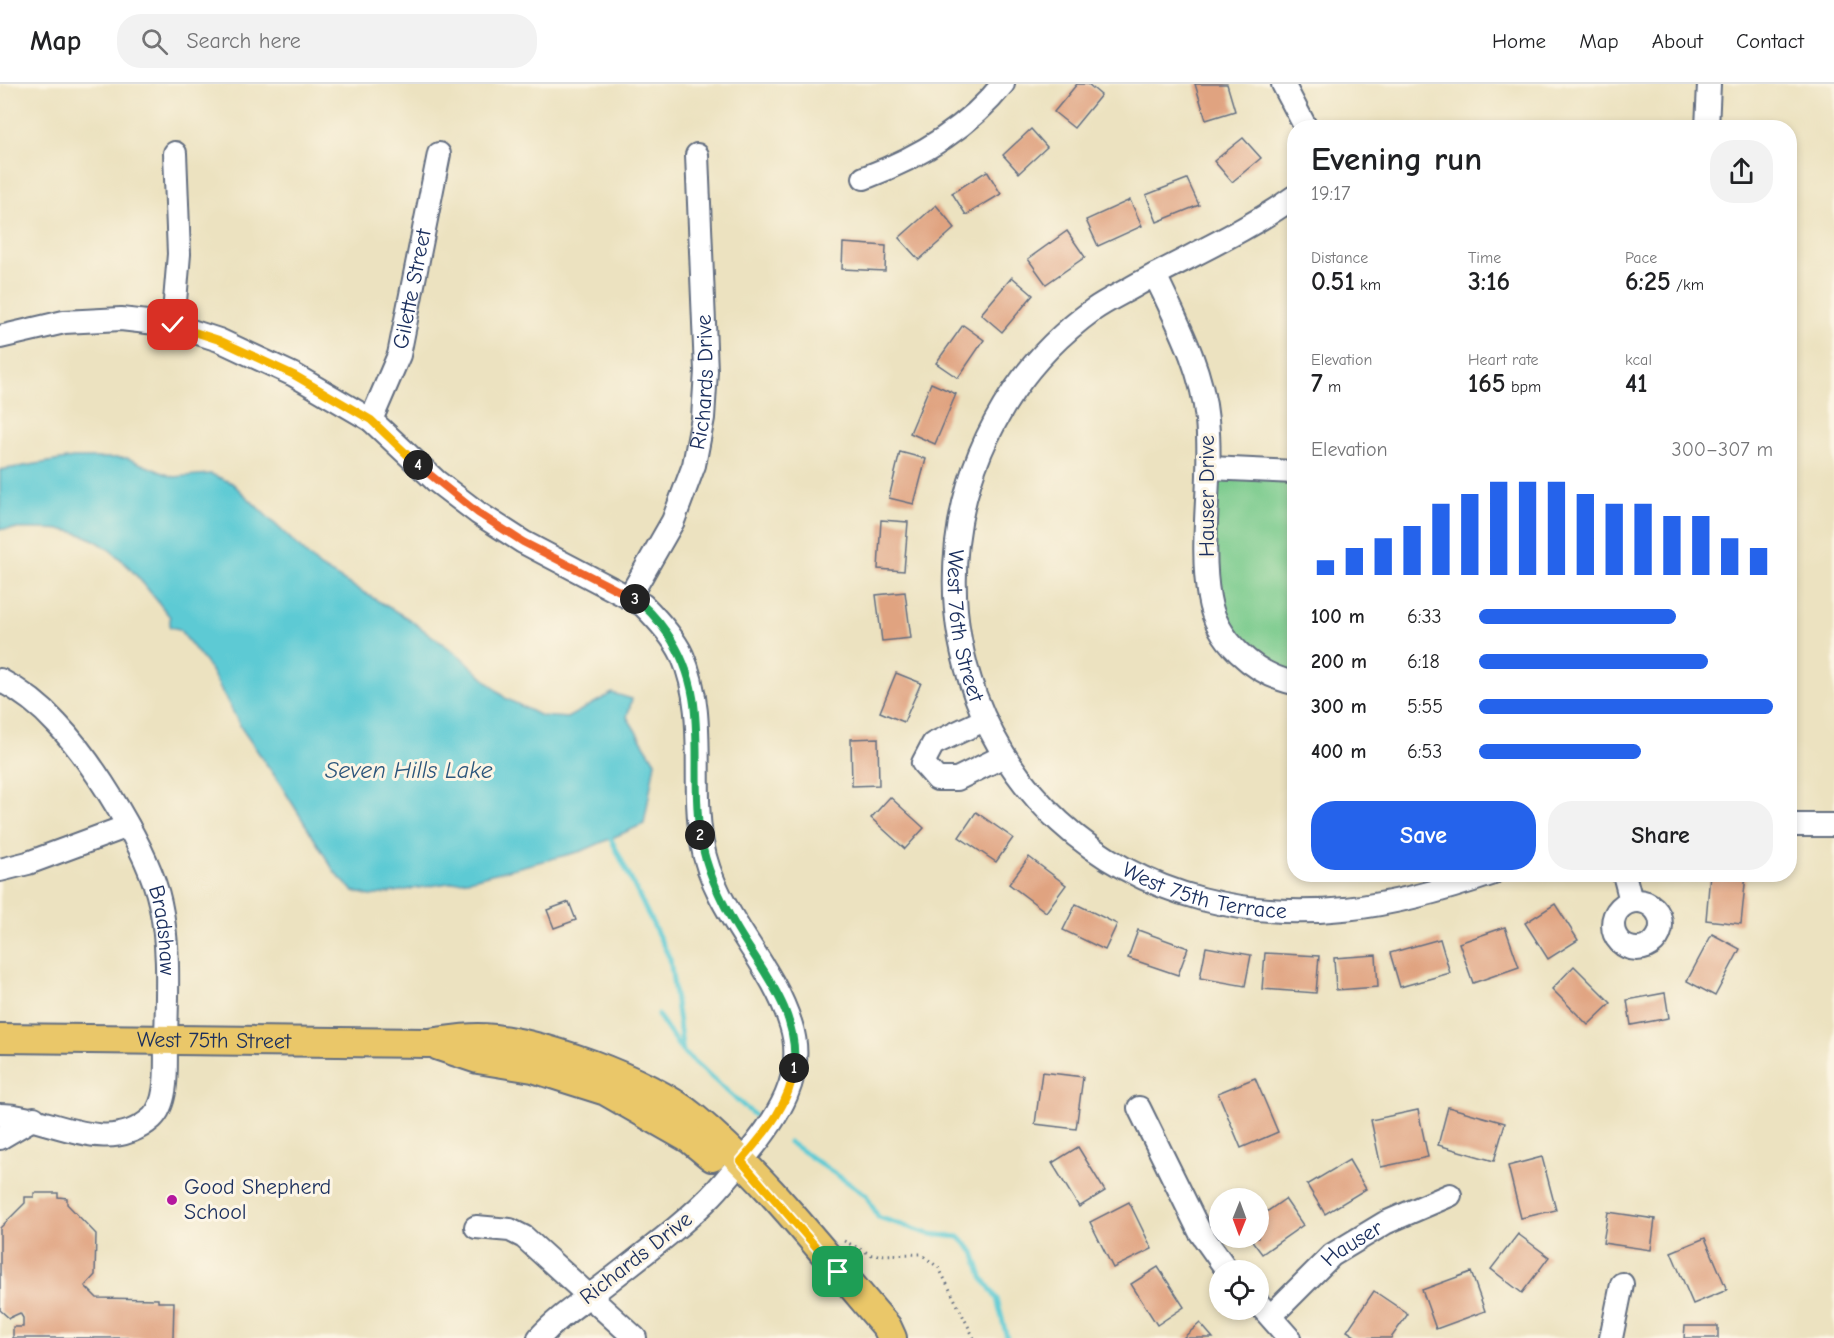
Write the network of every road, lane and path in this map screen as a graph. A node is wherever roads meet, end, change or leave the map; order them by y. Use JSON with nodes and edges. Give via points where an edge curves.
{"nodes":[{"id":1,"x":1003,"y":84,"type":"edge"},
{"id":2,"x":1283,"y":84,"type":"edge"},
{"id":3,"x":1709,"y":84,"type":"edge"},
{"id":4,"x":1302,"y":120,"type":"edge"},
{"id":5,"x":1707,"y":120,"type":"edge"},
{"id":6,"x":175,"y":153,"type":"dead end"},
{"id":7,"x":439,"y":154,"type":"dead end"},
{"id":8,"x":697,"y":155,"type":"dead end"},
{"id":9,"x":864,"y":178,"type":"dead end"},
{"id":10,"x":1287,"y":202,"type":"edge"},
{"id":11,"x":1155,"y":275,"type":"junction"},
{"id":12,"x":173,"y":325,"type":"junction"},
{"id":13,"x":0,"y":337,"type":"edge"},
{"id":14,"x":371,"y":420,"type":"junction"},
{"id":15,"x":1210,"y":468,"type":"junction"},
{"id":16,"x":1287,"y":472,"type":"edge"},
{"id":17,"x":630,"y":596,"type":"junction"},
{"id":18,"x":0,"y":680,"type":"edge"},
{"id":19,"x":1287,"y":681,"type":"edge"},
{"id":20,"x":984,"y":720,"type":"junction"},
{"id":21,"x":1004,"y":756,"type":"junction"},
{"id":22,"x":1797,"y":825,"type":"edge"},
{"id":23,"x":1834,"y":825,"type":"edge"},
{"id":24,"x":128,"y":826,"type":"junction"},
{"id":25,"x":0,"y":870,"type":"edge"},
{"id":26,"x":1468,"y":882,"type":"edge"},
{"id":27,"x":1626,"y":882,"type":"edge"},
{"id":28,"x":1631,"y":901,"type":"dead end"},
{"id":29,"x":0,"y":1038,"type":"edge"},
{"id":30,"x":166,"y":1041,"type":"junction"},
{"id":31,"x":1139,"y":1108,"type":"dead end"},
{"id":32,"x":0,"y":1115,"type":"edge"},
{"id":33,"x":34,"y":1118,"type":"junction"},
{"id":34,"x":0,"y":1138,"type":"edge"},
{"id":35,"x":736,"y":1167,"type":"junction"},
{"id":36,"x":1450,"y":1195,"type":"dead end"},
{"id":37,"x":476,"y":1227,"type":"dead end"},
{"id":38,"x":836,"y":1237,"type":"dead end"},
{"id":39,"x":1220,"y":1260,"type":"edge"},
{"id":40,"x":1622,"y":1284,"type":"dead end"},
{"id":41,"x":589,"y":1296,"type":"junction"},
{"id":42,"x":1269,"y":1306,"type":"edge"},
{"id":43,"x":1269,"y":1314,"type":"edge"},
{"id":44,"x":539,"y":1338,"type":"edge"},
{"id":45,"x":634,"y":1338,"type":"edge"},
{"id":46,"x":874,"y":1338,"type":"edge"},
{"id":47,"x":892,"y":1338,"type":"edge"},
{"id":48,"x":974,"y":1338,"type":"edge"},
{"id":49,"x":1289,"y":1338,"type":"edge"},
{"id":50,"x":1611,"y":1338,"type":"edge"}],
"edges":[{"from":1,"to":9,"type":"street","via":[[949,135]]},
{"from":2,"to":4,"type":"street"},
{"from":3,"to":5,"type":"street"},
{"from":6,"to":12,"type":"street","via":[[179,254]]},
{"from":7,"to":14,"type":"street","name":"Gilette Street","via":[[399,355]]},
{"from":8,"to":17,"type":"street","name":"Richards Drive","via":[[706,371],[703,418],[693,465],[673,520]]},
{"from":10,"to":11,"type":"street","name":"West 76th Street","via":[[1266,218]]},
{"from":11,"to":15,"type":"street","name":"Hauser Drive","via":[[1191,354],[1202,389]]},
{"from":11,"to":20,"type":"street","name":"West 76th Street","via":[[1095,308],[1059,338],[1015,390],[972,473],[958,532],[954,596],[964,666]]},
{"from":12,"to":13,"type":"street","name":"Richards Drive","via":[[121,319],[64,322]]},
{"from":12,"to":14,"type":"street","name":"Richards Drive","via":[[219,340],[294,375]]},
{"from":14,"to":17,"type":"street","name":"Richards Drive","via":[[436,481],[478,513],[523,542]]},
{"from":15,"to":16,"type":"street"},
{"from":15,"to":19,"type":"street","name":"Hauser Drive","via":[[1207,542],[1213,614],[1247,661],[1270,676]]},
{"from":17,"to":35,"type":"street","name":"Richards Drive","via":[[657,619],[681,653],[694,692],[697,812],[709,869],[723,904],[784,1004],[793,1028],[793,1078],[783,1105]]},
{"from":18,"to":24,"type":"street","via":[[39,705],[58,725]]},
{"from":20,"to":21,"type":"street","name":"West 75th Terrace"},
{"from":20,"to":21,"type":"street","name":"West 76th Street","via":[[933,744],[923,763],[937,779],[957,779]]},
{"from":21,"to":26,"type":"street","name":"West 75th Terrace","via":[[1047,809],[1103,855],[1168,888],[1203,899],[1251,908],[1340,910],[1429,896]]},
{"from":22,"to":23,"type":"street"},
{"from":24,"to":25,"type":"street"},
{"from":24,"to":30,"type":"street","name":"Bradshaw","via":[[148,866],[166,933]]},
{"from":27,"to":28,"type":"street"},
{"from":29,"to":30,"type":"main road","name":"West 75th Street"},
{"from":30,"to":33,"type":"street","name":"Bradshaw","via":[[164,1088],[159,1106],[153,1117],[138,1126],[93,1136],[66,1131]]},
{"from":30,"to":35,"type":"main road","name":"West 75th Street","via":[[428,1043],[480,1038],[524,1045],[587,1063],[668,1100],[692,1116]]},
{"from":31,"to":39,"type":"street","via":[[1200,1232]]},
{"from":32,"to":33,"type":"street","name":"Bradshaw"},
{"from":33,"to":34,"type":"street"},
{"from":35,"to":41,"type":"street","name":"Richards Drive","via":[[707,1201]]},
{"from":35,"to":46,"type":"main road"},
{"from":35,"to":47,"type":"main road","via":[[887,1327]]},
{"from":36,"to":42,"type":"street","name":"Hauser","via":[[1385,1223],[1332,1255]]},
{"from":37,"to":41,"type":"street","via":[[510,1230],[524,1237]]},
{"from":38,"to":48,"type":"path","via":[[872,1255],[921,1254],[939,1268]]},
{"from":40,"to":50,"type":"street"},
{"from":41,"to":44,"type":"street","name":"Richards Drive","via":[[559,1316]]},
{"from":41,"to":45,"type":"street"},
{"from":43,"to":49,"type":"street"}]}
